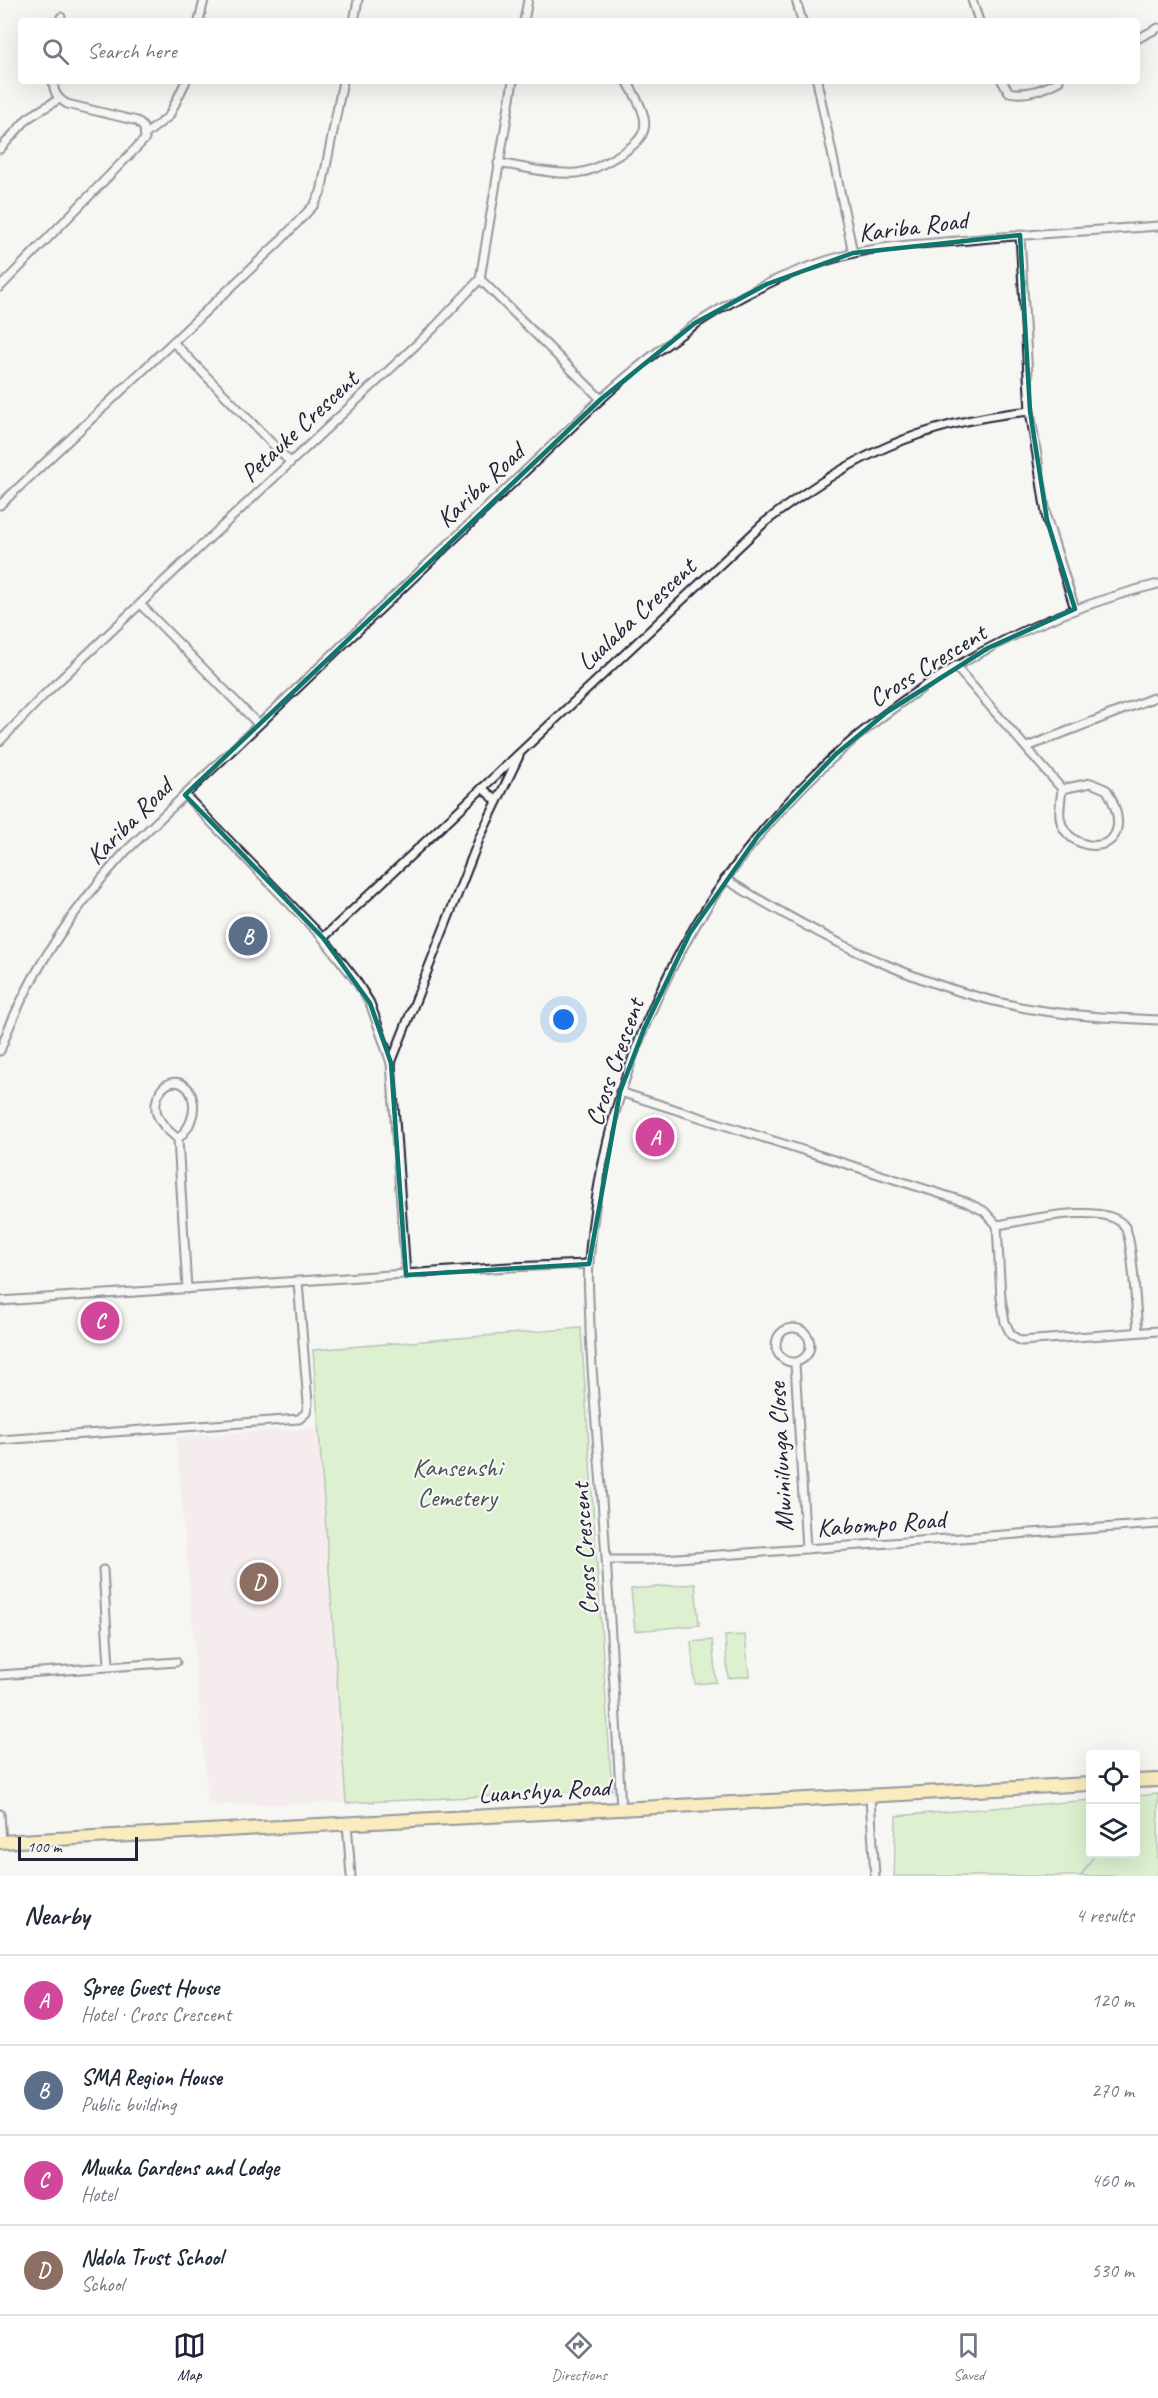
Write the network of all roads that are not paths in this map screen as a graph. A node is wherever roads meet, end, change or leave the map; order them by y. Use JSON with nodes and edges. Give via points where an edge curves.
{"nodes":[{"id":1,"x":204,"y":0,"type":"edge"},
{"id":2,"x":358,"y":0,"type":"edge"},
{"id":3,"x":528,"y":0,"type":"edge"},
{"id":4,"x":796,"y":0,"type":"edge"},
{"id":5,"x":972,"y":0,"type":"edge"},
{"id":6,"x":200,"y":18,"type":"edge"},
{"id":7,"x":355,"y":18,"type":"edge"},
{"id":8,"x":525,"y":18,"type":"edge"},
{"id":9,"x":801,"y":18,"type":"edge"},
{"id":10,"x":979,"y":18,"type":"edge"},
{"id":11,"x":1158,"y":28,"type":"edge"},
{"id":12,"x":1140,"y":37,"type":"edge"},
{"id":13,"x":53,"y":84,"type":"edge"},
{"id":14,"x":185,"y":84,"type":"edge"},
{"id":15,"x":342,"y":84,"type":"edge"},
{"id":16,"x":512,"y":84,"type":"edge"},
{"id":17,"x":629,"y":84,"type":"edge"},
{"id":18,"x":818,"y":84,"type":"edge"},
{"id":19,"x":1004,"y":84,"type":"edge"},
{"id":20,"x":1054,"y":84,"type":"edge"},
{"id":21,"x":59,"y":99,"type":"junction"},
{"id":22,"x":146,"y":134,"type":"junction"},
{"id":23,"x":0,"y":149,"type":"edge"},
{"id":24,"x":498,"y":163,"type":"junction"},
{"id":25,"x":1158,"y":226,"type":"edge"},
{"id":26,"x":1020,"y":235,"type":"junction"},
{"id":27,"x":853,"y":253,"type":"junction"},
{"id":28,"x":480,"y":279,"type":"junction"},
{"id":29,"x":0,"y":287,"type":"edge"},
{"id":30,"x":173,"y":342,"type":"junction"},
{"id":31,"x":601,"y":399,"type":"junction"},
{"id":32,"x":1030,"y":411,"type":"junction"},
{"id":33,"x":290,"y":462,"type":"junction"},
{"id":34,"x":0,"y":505,"type":"edge"},
{"id":35,"x":1158,"y":584,"type":"edge"},
{"id":36,"x":141,"y":605,"type":"junction"},
{"id":37,"x":1075,"y":609,"type":"junction"},
{"id":38,"x":955,"y":666,"type":"junction"},
{"id":39,"x":1153,"y":698,"type":"dead end"},
{"id":40,"x":258,"y":724,"type":"junction"},
{"id":41,"x":0,"y":741,"type":"edge"},
{"id":42,"x":1027,"y":747,"type":"junction"},
{"id":43,"x":521,"y":751,"type":"junction"},
{"id":44,"x":482,"y":788,"type":"junction"},
{"id":45,"x":1062,"y":789,"type":"junction"},
{"id":46,"x":185,"y":795,"type":"junction"},
{"id":47,"x":496,"y":800,"type":"junction"},
{"id":48,"x":725,"y":879,"type":"junction"},
{"id":49,"x":323,"y":938,"type":"junction"},
{"id":50,"x":1158,"y":1020,"type":"edge"},
{"id":51,"x":0,"y":1051,"type":"edge"},
{"id":52,"x":391,"y":1063,"type":"junction"},
{"id":53,"x":620,"y":1092,"type":"junction"},
{"id":54,"x":178,"y":1140,"type":"junction"},
{"id":55,"x":997,"y":1225,"type":"junction"},
{"id":56,"x":589,"y":1264,"type":"junction"},
{"id":57,"x":406,"y":1275,"type":"junction"},
{"id":58,"x":298,"y":1282,"type":"junction"},
{"id":59,"x":186,"y":1289,"type":"junction"},
{"id":60,"x":0,"y":1302,"type":"edge"},
{"id":61,"x":1158,"y":1331,"type":"edge"},
{"id":62,"x":1138,"y":1332,"type":"junction"},
{"id":63,"x":795,"y":1363,"type":"junction"},
{"id":64,"x":0,"y":1440,"type":"edge"},
{"id":65,"x":1158,"y":1524,"type":"edge"},
{"id":66,"x":806,"y":1549,"type":"junction"},
{"id":67,"x":606,"y":1560,"type":"junction"},
{"id":68,"x":103,"y":1570,"type":"dead end"},
{"id":69,"x":177,"y":1662,"type":"dead end"},
{"id":70,"x":109,"y":1666,"type":"junction"},
{"id":71,"x":0,"y":1675,"type":"edge"},
{"id":72,"x":1158,"y":1780,"type":"edge"},
{"id":73,"x":1140,"y":1781,"type":"edge"},
{"id":74,"x":1086,"y":1784,"type":"edge"},
{"id":75,"x":870,"y":1797,"type":"junction"},
{"id":76,"x":621,"y":1808,"type":"junction"},
{"id":77,"x":0,"y":1814,"type":"edge"},
{"id":78,"x":347,"y":1823,"type":"junction"},
{"id":79,"x":1,"y":1842,"type":"edge"},
{"id":80,"x":351,"y":1876,"type":"edge"},
{"id":81,"x":875,"y":1876,"type":"edge"}],
"edges":[{"from":1,"to":6,"type":"street"},
{"from":2,"to":7,"type":"street"},
{"from":3,"to":8,"type":"street"},
{"from":4,"to":9,"type":"street"},
{"from":5,"to":10,"type":"street"},
{"from":11,"to":12,"type":"street"},
{"from":13,"to":21,"type":"street"},
{"from":14,"to":22,"type":"street","via":[[169,116]]},
{"from":15,"to":30,"type":"street","via":[[317,201],[279,243]]},
{"from":16,"to":24,"type":"street"},
{"from":17,"to":24,"type":"street","via":[[642,108],[645,123],[641,139],[627,151],[591,170],[576,173]]},
{"from":18,"to":27,"type":"street"},
{"from":19,"to":20,"type":"street","via":[[1010,92],[1020,94]]},
{"from":21,"to":22,"type":"street","via":[[137,121]]},
{"from":21,"to":23,"type":"street","via":[[28,118]]},
{"from":22,"to":29,"type":"street","via":[[146,139]]},
{"from":24,"to":28,"type":"street"},
{"from":25,"to":26,"type":"street","name":"Kariba Road"},
{"from":26,"to":27,"type":"street","name":"Kariba Road"},
{"from":26,"to":32,"type":"street"},
{"from":27,"to":31,"type":"street","name":"Kariba Road","via":[[767,284],[719,309],[662,346]]},
{"from":28,"to":31,"type":"street"},
{"from":28,"to":33,"type":"street","name":"Petauke Crescent","via":[[433,329]]},
{"from":30,"to":33,"type":"street"},
{"from":30,"to":34,"type":"street"},
{"from":31,"to":40,"type":"street","name":"Kariba Road"},
{"from":32,"to":37,"type":"street","via":[[1047,520]]},
{"from":32,"to":43,"type":"street","name":"Lualaba Crescent","via":[[996,414],[923,432],[887,445],[821,481],[764,523]]},
{"from":33,"to":36,"type":"street","name":"Petauke Crescent"},
{"from":35,"to":37,"type":"street","name":"Cross Crescent"},
{"from":36,"to":40,"type":"street"},
{"from":36,"to":41,"type":"street","name":"Petauke Crescent"},
{"from":37,"to":38,"type":"street","name":"Cross Crescent"},
{"from":38,"to":42,"type":"street"},
{"from":38,"to":48,"type":"street","name":"Cross Crescent","via":[[887,712],[836,754],[800,788]]},
{"from":39,"to":42,"type":"street"},
{"from":40,"to":46,"type":"street","name":"Kariba Road"},
{"from":42,"to":45,"type":"street"},
{"from":43,"to":44,"type":"street","name":"Lualaba Crescent"},
{"from":43,"to":47,"type":"street"},
{"from":44,"to":47,"type":"street"},
{"from":44,"to":49,"type":"street","name":"Lualaba Crescent"},
{"from":45,"to":45,"type":"street","via":[[1060,818],[1064,830],[1088,845],[1109,843],[1116,836],[1117,813],[1107,790],[1091,783]]},
{"from":46,"to":49,"type":"street"},
{"from":46,"to":51,"type":"street","name":"Kariba Road","via":[[94,885],[29,984]]},
{"from":47,"to":52,"type":"street"},
{"from":48,"to":50,"type":"street","via":[[837,943],[938,985],[1025,1008]]},
{"from":48,"to":53,"type":"street","name":"Cross Crescent","via":[[671,967]]},
{"from":49,"to":52,"type":"street","via":[[364,991]]},
{"from":52,"to":57,"type":"street"},
{"from":53,"to":55,"type":"street","via":[[966,1202],[984,1211]]},
{"from":53,"to":56,"type":"street","name":"Cross Crescent","via":[[601,1180]]},
{"from":54,"to":54,"type":"street","via":[[156,1112],[159,1093],[172,1083],[182,1084],[193,1099],[191,1120]]},
{"from":54,"to":59,"type":"street"},
{"from":55,"to":62,"type":"street","via":[[1066,1215],[1105,1214],[1117,1218],[1126,1228],[1130,1248]]},
{"from":55,"to":62,"type":"street","via":[[1000,1298],[1011,1335],[1021,1341],[1037,1341]]},
{"from":56,"to":57,"type":"street"},
{"from":56,"to":67,"type":"street","name":"Cross Crescent"},
{"from":57,"to":58,"type":"street"},
{"from":58,"to":59,"type":"street"},
{"from":58,"to":64,"type":"street","via":[[308,1403],[306,1413],[299,1419]]},
{"from":59,"to":60,"type":"street"},
{"from":61,"to":62,"type":"street"},
{"from":63,"to":63,"type":"street","name":"Mwinilunga Close","via":[[782,1358],[776,1345],[782,1332],[795,1328],[802,1330],[810,1342],[807,1356]]},
{"from":63,"to":66,"type":"street","name":"Mwinilunga Close"},
{"from":65,"to":66,"type":"street","name":"Kabompo Road"},
{"from":66,"to":67,"type":"street","name":"Kabompo Road"},
{"from":67,"to":76,"type":"street","name":"Cross Crescent"},
{"from":68,"to":70,"type":"street"},
{"from":69,"to":70,"type":"street"},
{"from":70,"to":71,"type":"street"},
{"from":72,"to":73,"type":"highway"},
{"from":74,"to":75,"type":"highway","name":"Luanshya Road"},
{"from":75,"to":76,"type":"highway","name":"Luanshya Road"},
{"from":75,"to":81,"type":"street"},
{"from":76,"to":78,"type":"highway","name":"Luanshya Road"},
{"from":77,"to":79,"type":"street"},
{"from":78,"to":79,"type":"highway","name":"Luanshya Road"},
{"from":78,"to":80,"type":"street"}]}
